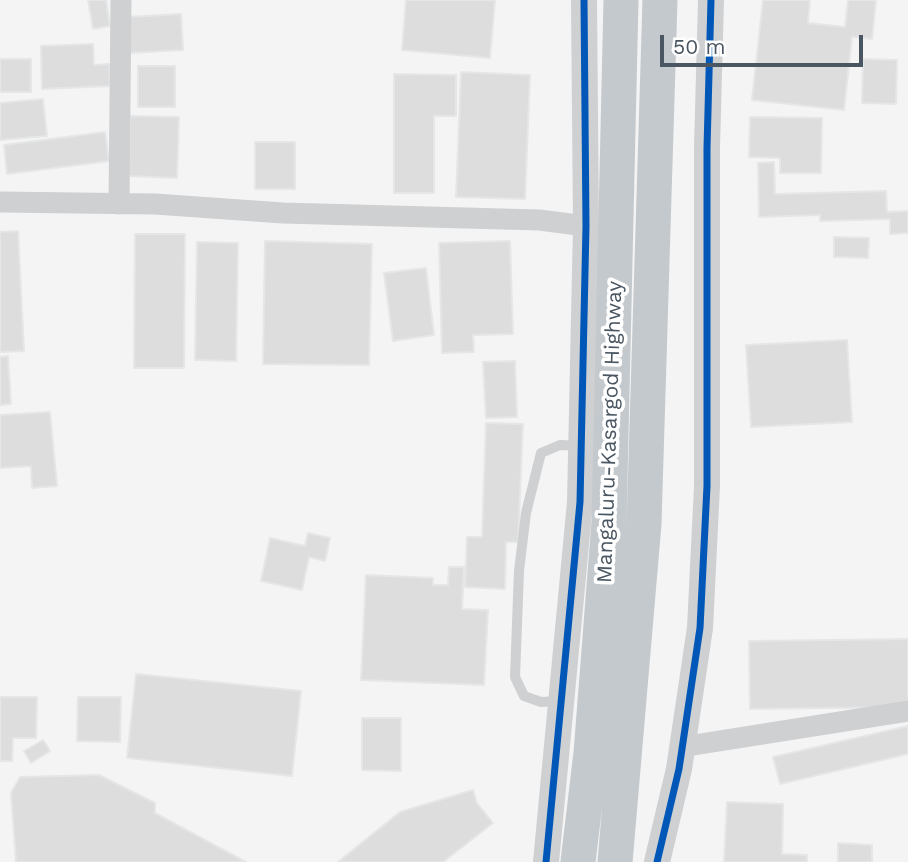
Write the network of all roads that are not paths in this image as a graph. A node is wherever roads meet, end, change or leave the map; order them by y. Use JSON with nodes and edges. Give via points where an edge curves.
{"nodes":[{"id":1,"x":121,"y":0,"type":"edge"},
{"id":2,"x":584,"y":0,"type":"edge"},
{"id":3,"x":621,"y":0,"type":"edge"},
{"id":4,"x":660,"y":0,"type":"edge"},
{"id":5,"x":711,"y":0,"type":"edge"},
{"id":6,"x":0,"y":202,"type":"edge"},
{"id":7,"x":119,"y":204,"type":"junction"},
{"id":8,"x":586,"y":226,"type":"junction"},
{"id":9,"x":580,"y":446,"type":"junction"},
{"id":10,"x":560,"y":701,"type":"junction"},
{"id":11,"x":908,"y":711,"type":"edge"},
{"id":12,"x":681,"y":747,"type":"junction"},
{"id":13,"x":546,"y":862,"type":"edge"},
{"id":14,"x":578,"y":862,"type":"edge"},
{"id":15,"x":615,"y":862,"type":"edge"},
{"id":16,"x":657,"y":862,"type":"edge"}],
"edges":[{"from":1,"to":7,"type":"street"},
{"from":2,"to":8,"type":"street"},
{"from":3,"to":14,"type":"highway","name":"Mangaluru-Kasargod Highway","via":[[609,522]]},
{"from":4,"to":15,"type":"highway","name":"Mangaluru-Kasargod Highway","via":[[644,524]]},
{"from":5,"to":12,"type":"street","via":[[707,486],[700,628]]},
{"from":6,"to":7,"type":"street"},
{"from":7,"to":8,"type":"street","via":[[539,220]]},
{"from":8,"to":9,"type":"street"},
{"from":9,"to":10,"type":"street","via":[[580,502]]},
{"from":9,"to":10,"type":"lane","via":[[560,445],[541,453],[526,513],[519,571],[515,677],[524,696],[541,702]]},
{"from":10,"to":13,"type":"street"},
{"from":11,"to":12,"type":"street"},
{"from":12,"to":16,"type":"street"}]}
